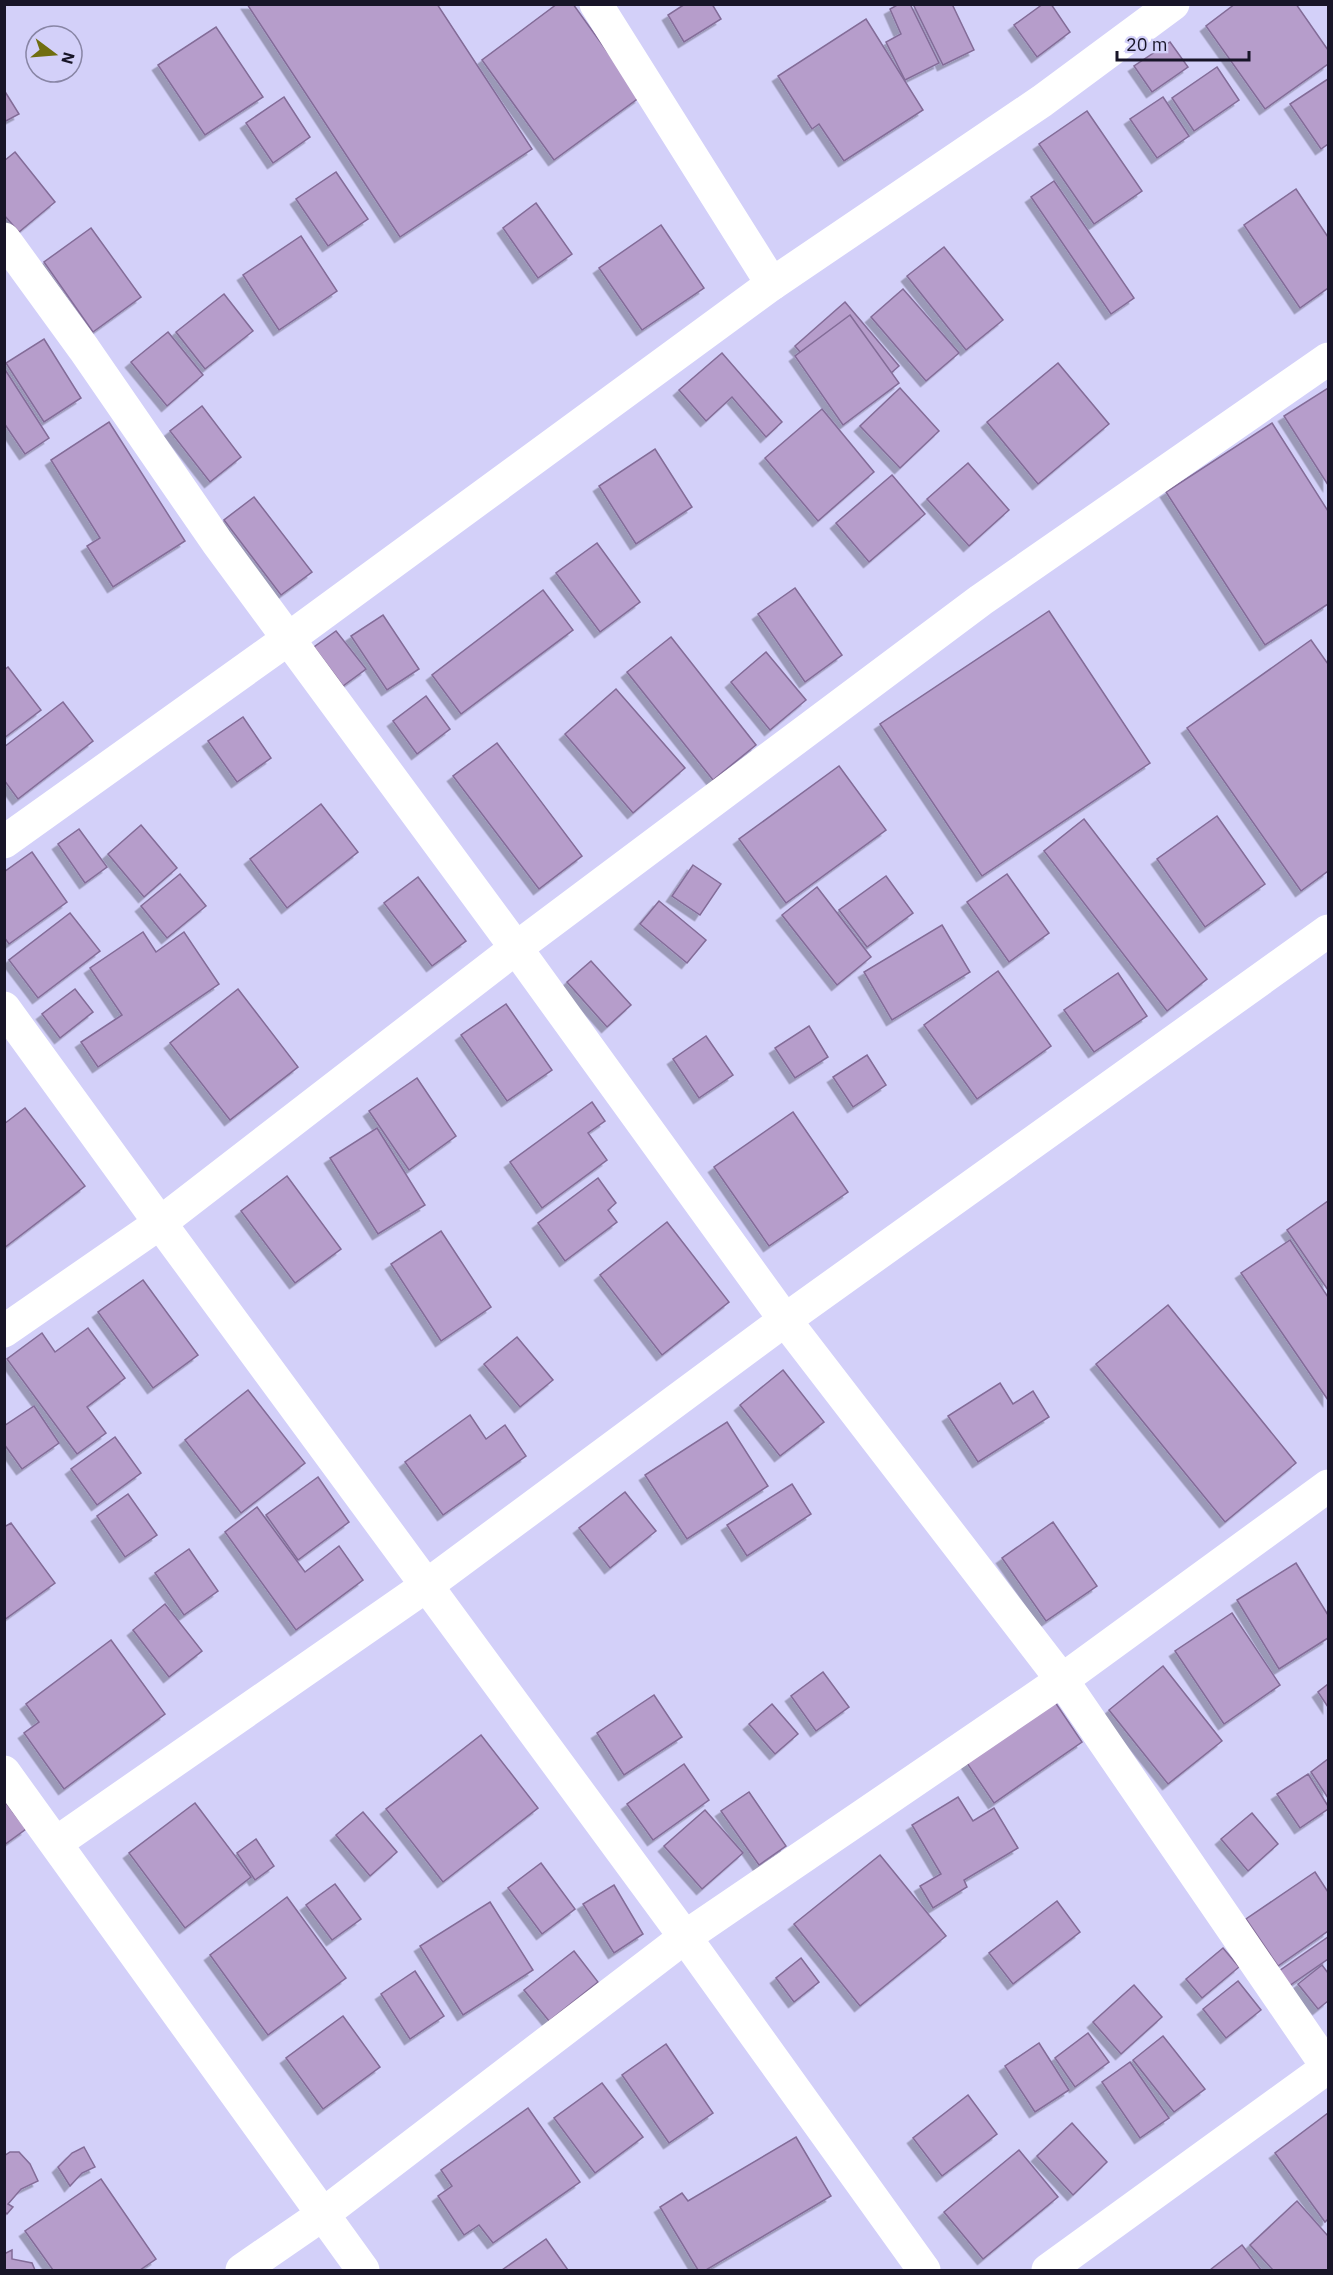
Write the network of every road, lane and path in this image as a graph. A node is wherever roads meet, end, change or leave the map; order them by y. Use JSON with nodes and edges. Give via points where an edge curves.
{"nodes":[{"id":1,"x":596,"y":4,"type":"edge"},
{"id":2,"x":1173,"y":4,"type":"edge"},
{"id":3,"x":4,"y":239,"type":"edge"},
{"id":4,"x":14,"y":275,"type":"edge"},
{"id":5,"x":772,"y":284,"type":"junction"},
{"id":6,"x":1329,"y":359,"type":"edge"},
{"id":7,"x":288,"y":639,"type":"junction"},
{"id":8,"x":4,"y":842,"type":"edge"},
{"id":9,"x":1329,"y":931,"type":"edge"},
{"id":10,"x":516,"y":948,"type":"junction"},
{"id":11,"x":4,"y":1008,"type":"edge"},
{"id":12,"x":160,"y":1223,"type":"junction"},
{"id":13,"x":785,"y":1320,"type":"junction"},
{"id":14,"x":4,"y":1331,"type":"edge"},
{"id":15,"x":1329,"y":1486,"type":"edge"},
{"id":16,"x":426,"y":1586,"type":"junction"},
{"id":17,"x":1062,"y":1680,"type":"junction"},
{"id":18,"x":4,"y":1772,"type":"edge"},
{"id":19,"x":56,"y":1843,"type":"junction"},
{"id":20,"x":685,"y":1937,"type":"junction"},
{"id":21,"x":1328,"y":2067,"type":"edge"},
{"id":22,"x":322,"y":2215,"type":"junction"},
{"id":23,"x":242,"y":2271,"type":"edge"},
{"id":24,"x":363,"y":2271,"type":"edge"},
{"id":25,"x":924,"y":2271,"type":"edge"},
{"id":26,"x":1048,"y":2271,"type":"edge"}],
"edges":[{"from":1,"to":5,"type":"street"},
{"from":2,"to":5,"type":"street","via":[[1042,100]]},
{"from":3,"to":4,"type":"street"},
{"from":4,"to":7,"type":"street","via":[[96,367]]},
{"from":5,"to":7,"type":"street"},
{"from":6,"to":10,"type":"street","via":[[981,600]]},
{"from":7,"to":8,"type":"street"},
{"from":7,"to":10,"type":"street"},
{"from":9,"to":13,"type":"street"},
{"from":10,"to":12,"type":"street"},
{"from":10,"to":13,"type":"street"},
{"from":11,"to":12,"type":"street"},
{"from":12,"to":14,"type":"street"},
{"from":12,"to":16,"type":"street"},
{"from":13,"to":16,"type":"street"},
{"from":13,"to":17,"type":"street"},
{"from":15,"to":17,"type":"street"},
{"from":16,"to":19,"type":"street"},
{"from":16,"to":20,"type":"street"},
{"from":17,"to":20,"type":"street"},
{"from":17,"to":21,"type":"street"},
{"from":18,"to":19,"type":"street"},
{"from":19,"to":22,"type":"street"},
{"from":20,"to":22,"type":"street"},
{"from":20,"to":25,"type":"street"},
{"from":21,"to":26,"type":"street"},
{"from":22,"to":23,"type":"street"},
{"from":22,"to":24,"type":"street"}]}
